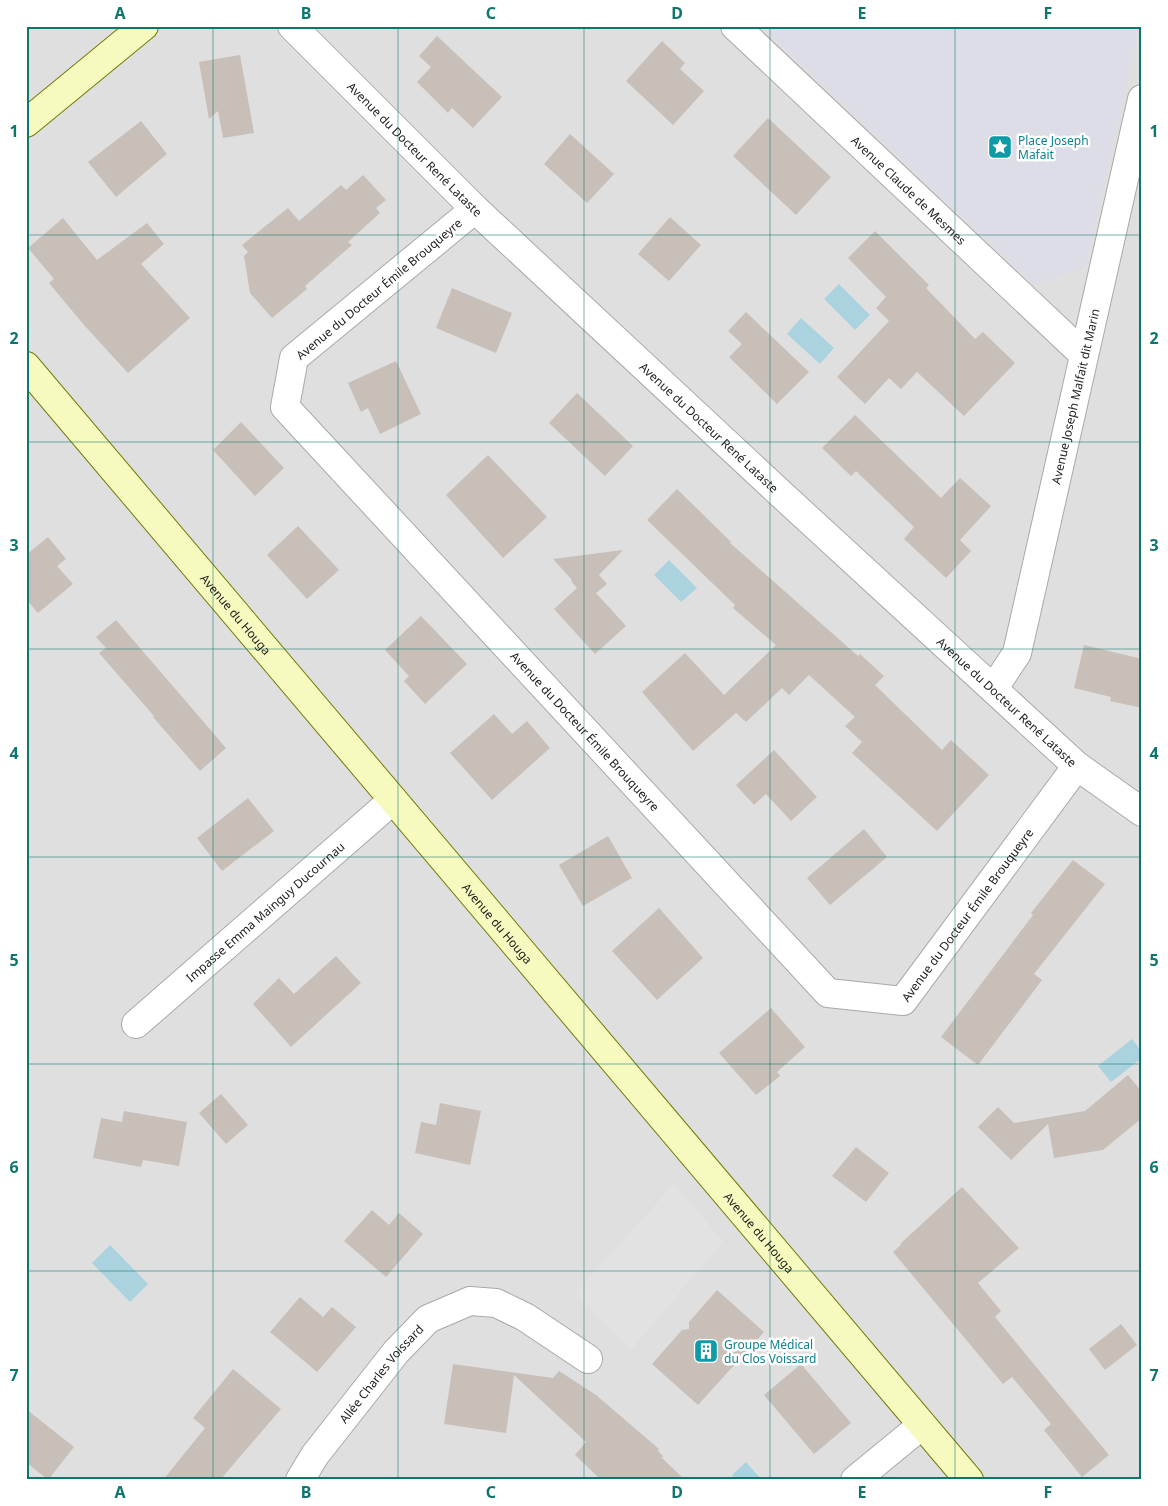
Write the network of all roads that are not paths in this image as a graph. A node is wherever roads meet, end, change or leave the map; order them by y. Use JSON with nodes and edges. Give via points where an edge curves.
{"nodes":[{"id":1,"x":144,"y":26,"type":"edge"},
{"id":2,"x":292,"y":26,"type":"edge"},
{"id":3,"x":735,"y":26,"type":"edge"},
{"id":4,"x":1142,"y":99,"type":"edge"},
{"id":5,"x":26,"y":123,"type":"edge"},
{"id":6,"x":475,"y":209,"type":"junction"},
{"id":7,"x":1084,"y":354,"type":"junction"},
{"id":8,"x":26,"y":366,"type":"edge"},
{"id":9,"x":994,"y":688,"type":"junction"},
{"id":10,"x":1077,"y":766,"type":"junction"},
{"id":11,"x":393,"y":800,"type":"junction"},
{"id":12,"x":1142,"y":812,"type":"edge"},
{"id":13,"x":136,"y":1024,"type":"dead end"},
{"id":14,"x":588,"y":1359,"type":"dead end"},
{"id":15,"x":922,"y":1425,"type":"junction"},
{"id":16,"x":300,"y":1480,"type":"edge"},
{"id":17,"x":855,"y":1480,"type":"edge"},
{"id":18,"x":969,"y":1480,"type":"edge"}],
"edges":[{"from":1,"to":5,"type":"main road"},
{"from":2,"to":6,"type":"street","name":"Avenue du Docteur René Lataste"},
{"from":3,"to":7,"type":"street","name":"Avenue Claude de Mesmes"},
{"from":4,"to":7,"type":"street","name":"Avenue Joseph Malfait dit Marin"},
{"from":6,"to":9,"type":"street","name":"Avenue du Docteur René Lataste"},
{"from":6,"to":10,"type":"street","name":"Avenue du Docteur Émile Brouqueyre","via":[[294,358],[285,407],[828,993],[903,1001]]},
{"from":7,"to":9,"type":"street","name":"Avenue Joseph Malfait dit Marin","via":[[1016,653]]},
{"from":8,"to":11,"type":"main road","name":"Avenue du Houga"},
{"from":9,"to":10,"type":"street","name":"Avenue du Docteur René Lataste"},
{"from":10,"to":12,"type":"street","name":"Avenue du Docteur René Lataste"},
{"from":11,"to":13,"type":"street","name":"Impasse Emma Mainguy Ducournau"},
{"from":11,"to":15,"type":"main road","name":"Avenue du Houga"},
{"from":14,"to":16,"type":"street","name":"Allée Charles Voissard","via":[[525,1317],[496,1303],[470,1301],[428,1319],[402,1346],[315,1455]]},
{"from":15,"to":17,"type":"street"},
{"from":15,"to":18,"type":"main road","name":"Avenue du Houga"}]}
